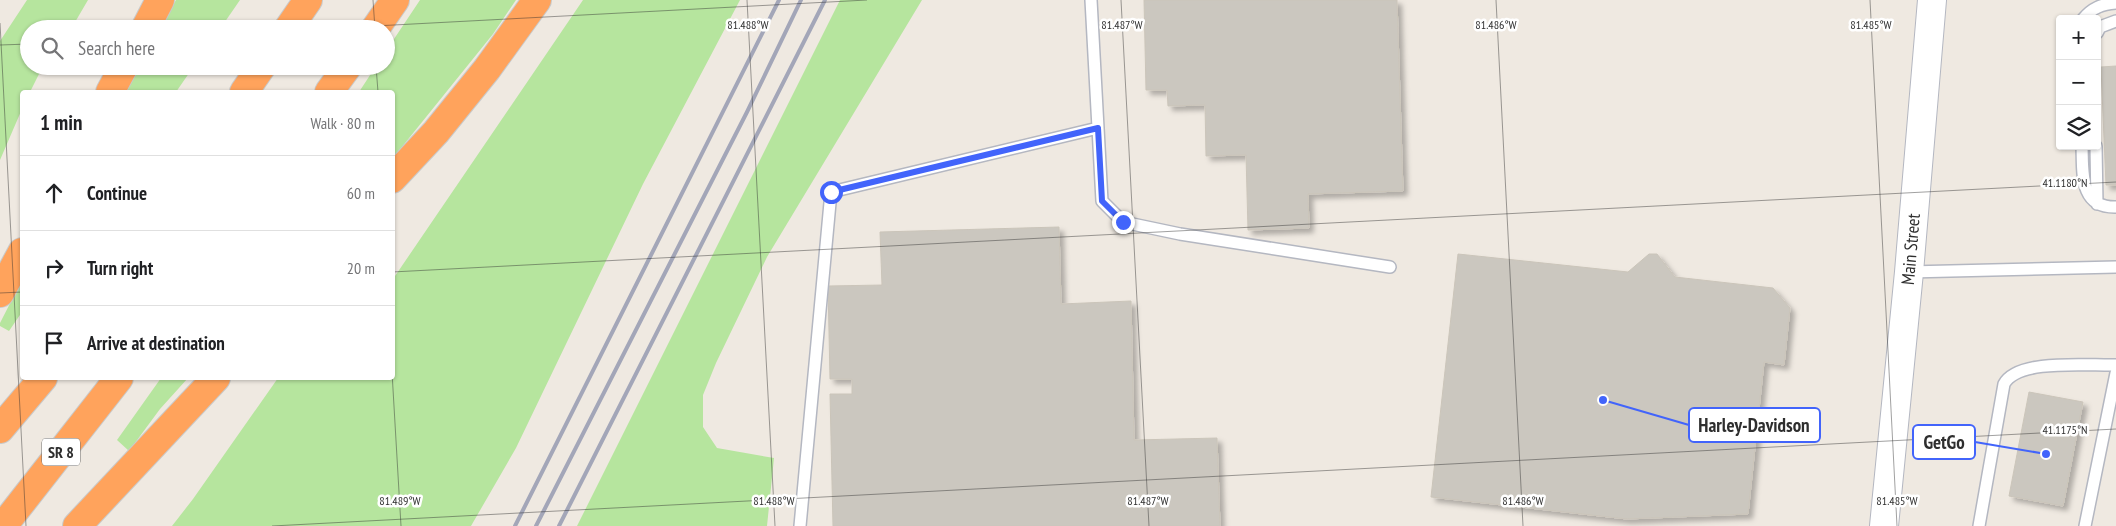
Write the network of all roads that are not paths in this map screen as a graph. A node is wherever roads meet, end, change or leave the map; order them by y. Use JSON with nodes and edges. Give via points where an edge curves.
{"nodes":[{"id":1,"x":160,"y":0,"type":"edge"},
{"id":2,"x":308,"y":0,"type":"edge"},
{"id":3,"x":395,"y":0,"type":"edge"},
{"id":4,"x":537,"y":0,"type":"edge"},
{"id":5,"x":1091,"y":0,"type":"edge"},
{"id":6,"x":1932,"y":0,"type":"edge"},
{"id":7,"x":2116,"y":3,"type":"edge"},
{"id":8,"x":2086,"y":15,"type":"edge"},
{"id":9,"x":149,"y":20,"type":"edge"},
{"id":10,"x":294,"y":20,"type":"edge"},
{"id":11,"x":381,"y":20,"type":"edge"},
{"id":12,"x":2116,"y":21,"type":"edge"},
{"id":13,"x":2101,"y":27,"type":"edge"},
{"id":14,"x":119,"y":75,"type":"edge"},
{"id":15,"x":256,"y":75,"type":"edge"},
{"id":16,"x":341,"y":75,"type":"edge"},
{"id":17,"x":111,"y":90,"type":"edge"},
{"id":18,"x":245,"y":90,"type":"edge"},
{"id":19,"x":330,"y":90,"type":"edge"},
{"id":20,"x":1098,"y":128,"type":"junction"},
{"id":21,"x":2082,"y":150,"type":"edge"},
{"id":22,"x":2096,"y":150,"type":"edge"},
{"id":23,"x":395,"y":176,"type":"edge"},
{"id":24,"x":2097,"y":204,"type":"junction"},
{"id":25,"x":2116,"y":207,"type":"edge"},
{"id":26,"x":20,"y":256,"type":"edge"},
{"id":27,"x":2116,"y":267,"type":"edge"},
{"id":28,"x":1390,"y":268,"type":"dead end"},
{"id":29,"x":1909,"y":272,"type":"junction"},
{"id":30,"x":0,"y":292,"type":"edge"},
{"id":31,"x":2116,"y":365,"type":"edge"},
{"id":32,"x":2116,"y":373,"type":"edge"},
{"id":33,"x":41,"y":380,"type":"edge"},
{"id":34,"x":117,"y":380,"type":"edge"},
{"id":35,"x":214,"y":380,"type":"edge"},
{"id":36,"x":0,"y":429,"type":"edge"},
{"id":37,"x":3,"y":526,"type":"edge"},
{"id":38,"x":76,"y":526,"type":"edge"},
{"id":39,"x":800,"y":526,"type":"edge"},
{"id":40,"x":1884,"y":526,"type":"edge"},
{"id":41,"x":1979,"y":526,"type":"edge"},
{"id":42,"x":2085,"y":526,"type":"edge"}],
"edges":[{"from":1,"to":9,"type":"highway"},
{"from":2,"to":10,"type":"highway"},
{"from":3,"to":11,"type":"highway"},
{"from":4,"to":23,"type":"highway","via":[[442,125]]},
{"from":5,"to":20,"type":"lane"},
{"from":6,"to":29,"type":"street","name":"Main Street"},
{"from":7,"to":8,"type":"lane","via":[[2104,4]]},
{"from":12,"to":13,"type":"lane"},
{"from":14,"to":17,"type":"highway"},
{"from":15,"to":18,"type":"highway"},
{"from":16,"to":19,"type":"highway"},
{"from":20,"to":28,"type":"lane","via":[[1102,201],[1123,222]]},
{"from":20,"to":39,"type":"lane","via":[[831,192]]},
{"from":21,"to":24,"type":"lane","via":[[2083,181],[2088,195]]},
{"from":22,"to":24,"type":"lane"},
{"from":24,"to":25,"type":"lane"},
{"from":26,"to":30,"type":"highway"},
{"from":27,"to":29,"type":"lane"},
{"from":29,"to":40,"type":"street","name":"Main Street"},
{"from":31,"to":41,"type":"lane","via":[[2032,367],[2008,377],[2004,384]]},
{"from":32,"to":42,"type":"lane"},
{"from":33,"to":36,"type":"highway"},
{"from":34,"to":37,"type":"highway","number":"SR 8"},
{"from":35,"to":38,"type":"highway"}]}
